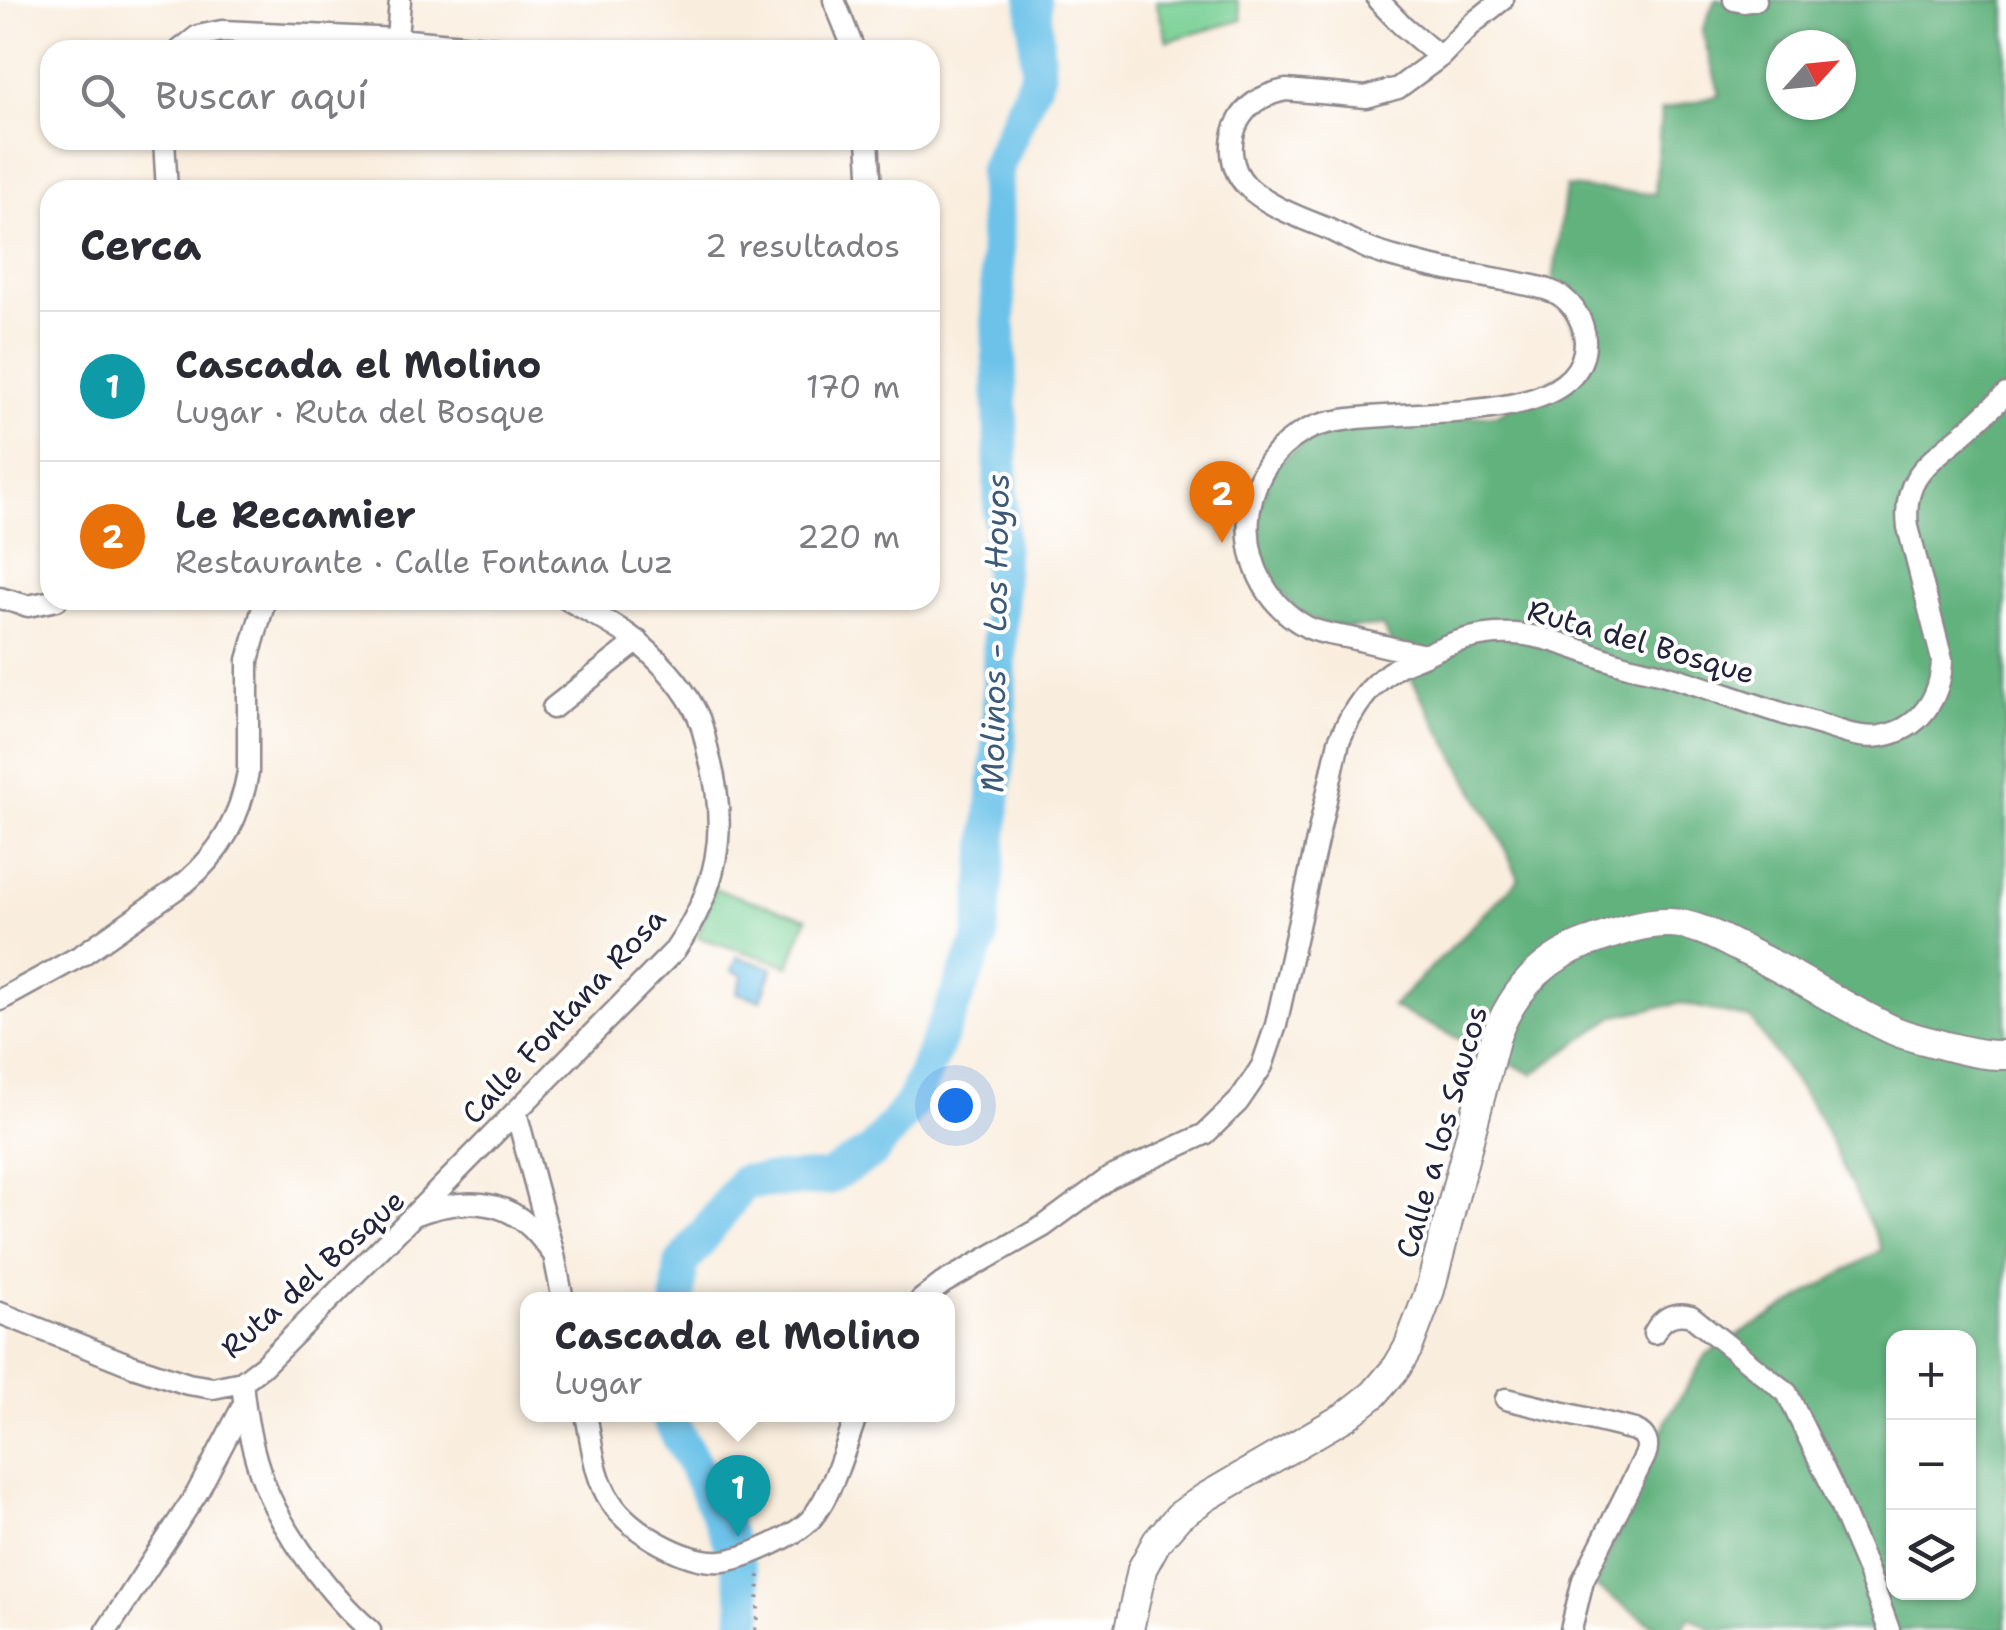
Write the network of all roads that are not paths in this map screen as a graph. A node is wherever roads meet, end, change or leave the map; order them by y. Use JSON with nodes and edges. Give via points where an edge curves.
{"nodes":[{"id":1,"x":400,"y":0,"type":"edge"},
{"id":2,"x":834,"y":0,"type":"edge"},
{"id":3,"x":1378,"y":0,"type":"edge"},
{"id":4,"x":1502,"y":0,"type":"edge"},
{"id":5,"x":1734,"y":0,"type":"edge"},
{"id":6,"x":1756,"y":0,"type":"edge"},
{"id":7,"x":193,"y":40,"type":"edge"},
{"id":8,"x":396,"y":40,"type":"joint"},
{"id":9,"x":850,"y":40,"type":"edge"},
{"id":10,"x":1440,"y":57,"type":"junction"},
{"id":11,"x":165,"y":150,"type":"edge"},
{"id":12,"x":869,"y":150,"type":"edge"},
{"id":13,"x":167,"y":180,"type":"edge"},
{"id":14,"x":870,"y":180,"type":"edge"},
{"id":15,"x":2006,"y":394,"type":"edge"},
{"id":16,"x":0,"y":598,"type":"edge"},
{"id":17,"x":40,"y":603,"type":"edge"},
{"id":18,"x":262,"y":610,"type":"edge"},
{"id":19,"x":585,"y":610,"type":"edge"},
{"id":20,"x":638,"y":641,"type":"junction"},
{"id":21,"x":1425,"y":656,"type":"junction"},
{"id":22,"x":553,"y":708,"type":"dead end"},
{"id":23,"x":0,"y":1000,"type":"edge"},
{"id":24,"x":2006,"y":1055,"type":"edge"},
{"id":25,"x":516,"y":1112,"type":"junction"},
{"id":26,"x":414,"y":1216,"type":"junction"},
{"id":27,"x":554,"y":1256,"type":"junction"},
{"id":28,"x":561,"y":1292,"type":"edge"},
{"id":29,"x":933,"y":1292,"type":"edge"},
{"id":30,"x":0,"y":1314,"type":"edge"},
{"id":31,"x":1654,"y":1334,"type":"dead end"},
{"id":32,"x":242,"y":1382,"type":"junction"},
{"id":33,"x":1506,"y":1399,"type":"dead end"},
{"id":34,"x":244,"y":1404,"type":"junction"},
{"id":35,"x":588,"y":1422,"type":"edge"},
{"id":36,"x":854,"y":1422,"type":"edge"},
{"id":37,"x":107,"y":1630,"type":"edge"},
{"id":38,"x":370,"y":1630,"type":"edge"},
{"id":39,"x":1129,"y":1630,"type":"edge"},
{"id":40,"x":1571,"y":1630,"type":"edge"},
{"id":41,"x":1889,"y":1630,"type":"edge"}],
"edges":[{"from":1,"to":8,"type":"street"},
{"from":2,"to":9,"type":"street"},
{"from":3,"to":10,"type":"street"},
{"from":4,"to":10,"type":"street"},
{"from":5,"to":6,"type":"street"},
{"from":7,"to":8,"type":"street","via":[[222,30]]},
{"from":10,"to":21,"type":"street","via":[[1398,88],[1366,98],[1286,90],[1262,97],[1236,125],[1232,150],[1246,186],[1298,217],[1369,249],[1551,291],[1582,323],[1579,368],[1553,392],[1499,408],[1322,424],[1280,450],[1260,476],[1249,507],[1248,542],[1258,576],[1279,605],[1323,634]]},
{"from":11,"to":13,"type":"street"},
{"from":12,"to":14,"type":"street"},
{"from":15,"to":21,"type":"street","name":"Ruta del Bosque","via":[[1922,468],[1910,491],[1908,527],[1942,673],[1927,709],[1894,733],[1867,737],[1773,712],[1539,637],[1478,636]]},
{"from":16,"to":17,"type":"street"},
{"from":18,"to":23,"type":"street","via":[[248,660],[248,772],[228,835],[186,882],[82,955]]},
{"from":19,"to":20,"type":"street","name":"Calle Fontana Rosa"},
{"from":20,"to":22,"type":"street"},
{"from":20,"to":25,"type":"street","name":"Calle Fontana Rosa","via":[[681,686],[699,718],[718,800],[716,862],[701,907],[675,950]]},
{"from":21,"to":29,"type":"street","name":"Ruta del Bosque","via":[[1378,682],[1346,723],[1276,1025],[1262,1066],[1238,1102],[1205,1134],[1109,1178]]},
{"from":24,"to":39,"type":"main road","name":"Calle a los Saucos","via":[[1975,1054],[1898,1032],[1688,925],[1620,930],[1543,966],[1503,1017],[1430,1290],[1397,1367],[1346,1416],[1179,1516],[1142,1569]]},
{"from":25,"to":26,"type":"street","name":"Calle Fontana Rosa"},
{"from":25,"to":27,"type":"street"},
{"from":26,"to":27,"type":"street","name":"Ruta del Bosque","via":[[460,1204],[502,1209],[528,1224]]},
{"from":26,"to":32,"type":"street","name":"Ruta del Bosque"},
{"from":27,"to":28,"type":"street"},
{"from":30,"to":32,"type":"street","name":"Ruta del Bosque","via":[[188,1384]]},
{"from":31,"to":41,"type":"street","via":[[1670,1316],[1691,1316],[1788,1393]]},
{"from":32,"to":34,"type":"street"},
{"from":33,"to":40,"type":"street","via":[[1635,1430],[1647,1442],[1583,1580]]},
{"from":34,"to":37,"type":"street","via":[[197,1493]]},
{"from":34,"to":38,"type":"street","via":[[262,1480],[284,1524]]},
{"from":35,"to":36,"type":"street","via":[[612,1505],[656,1543],[721,1562],[753,1556],[811,1518],[830,1488]]}]}
